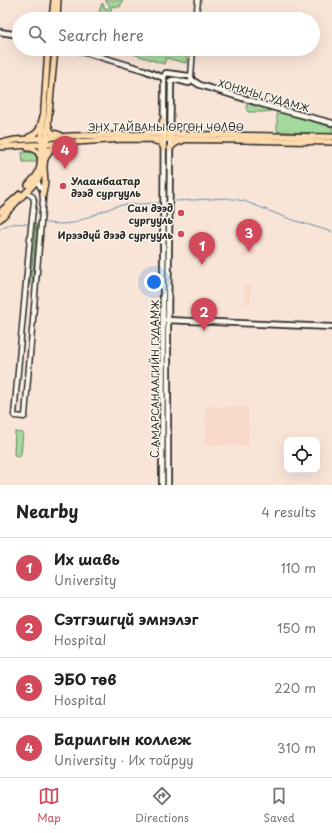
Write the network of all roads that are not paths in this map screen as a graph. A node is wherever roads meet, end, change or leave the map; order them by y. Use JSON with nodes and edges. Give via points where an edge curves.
{"nodes":[{"id":1,"x":54,"y":0,"type":"edge"},
{"id":2,"x":58,"y":0,"type":"edge"},
{"id":3,"x":198,"y":0,"type":"edge"},
{"id":4,"x":53,"y":12,"type":"edge"},
{"id":5,"x":57,"y":12,"type":"edge"},
{"id":6,"x":197,"y":12,"type":"edge"},
{"id":7,"x":0,"y":32,"type":"edge"},
{"id":8,"x":12,"y":34,"type":"edge"},
{"id":9,"x":47,"y":56,"type":"edge"},
{"id":10,"x":54,"y":56,"type":"edge"},
{"id":11,"x":97,"y":56,"type":"edge"},
{"id":12,"x":193,"y":56,"type":"edge"},
{"id":13,"x":165,"y":77,"type":"junction"},
{"id":14,"x":191,"y":78,"type":"junction"},
{"id":15,"x":171,"y":81,"type":"junction"},
{"id":16,"x":43,"y":116,"type":"junction"},
{"id":17,"x":163,"y":120,"type":"junction"},
{"id":18,"x":48,"y":123,"type":"junction"},
{"id":19,"x":332,"y":123,"type":"edge"},
{"id":20,"x":148,"y":134,"type":"junction"},
{"id":21,"x":71,"y":136,"type":"junction"},
{"id":22,"x":163,"y":136,"type":"junction"},
{"id":23,"x":170,"y":137,"type":"junction"},
{"id":24,"x":332,"y":137,"type":"edge"},
{"id":25,"x":44,"y":138,"type":"junction"},
{"id":26,"x":25,"y":139,"type":"junction"},
{"id":27,"x":138,"y":140,"type":"junction"},
{"id":28,"x":188,"y":140,"type":"junction"},
{"id":29,"x":0,"y":142,"type":"edge"},
{"id":30,"x":332,"y":142,"type":"edge"},
{"id":31,"x":60,"y":144,"type":"junction"},
{"id":32,"x":44,"y":145,"type":"junction"},
{"id":33,"x":7,"y":146,"type":"junction"},
{"id":34,"x":0,"y":147,"type":"edge"},
{"id":35,"x":164,"y":148,"type":"junction"},
{"id":36,"x":170,"y":149,"type":"junction"},
{"id":37,"x":42,"y":157,"type":"junction"},
{"id":38,"x":44,"y":166,"type":"junction"},
{"id":39,"x":37,"y":181,"type":"junction"},
{"id":40,"x":26,"y":192,"type":"junction"},
{"id":41,"x":43,"y":194,"type":"junction"},
{"id":42,"x":0,"y":212,"type":"edge"},
{"id":43,"x":0,"y":218,"type":"edge"},
{"id":44,"x":31,"y":223,"type":"junction"},
{"id":45,"x":41,"y":223,"type":"junction"},
{"id":46,"x":166,"y":320,"type":"junction"},
{"id":47,"x":332,"y":327,"type":"edge"},
{"id":48,"x":165,"y":375,"type":"junction"},
{"id":49,"x":162,"y":485,"type":"edge"},
{"id":50,"x":168,"y":485,"type":"edge"}],
"edges":[{"from":1,"to":4,"type":"main road"},
{"from":2,"to":5,"type":"main road"},
{"from":3,"to":6,"type":"street"},
{"from":7,"to":8,"type":"main road"},
{"from":9,"to":16,"type":"main road"},
{"from":10,"to":18,"type":"main road"},
{"from":11,"to":13,"type":"main road"},
{"from":12,"to":14,"type":"street"},
{"from":13,"to":14,"type":"main road"},
{"from":13,"to":15,"type":"main road","via":[[167,82]]},
{"from":13,"to":17,"type":"main road","name":"С.АМАРСАНААГИЙН ГУДАМЖ"},
{"from":14,"to":15,"type":"main road","via":[[189,83]]},
{"from":14,"to":19,"type":"main road","name":"ХОНХНЫ ГУДАМЖ","via":[[200,85],[237,97]]},
{"from":15,"to":23,"type":"main road","name":"С.АМАРСАНААГИЙН ГУДАМЖ"},
{"from":16,"to":25,"type":"main road"},
{"from":16,"to":26,"type":"main road","via":[[38,131]]},
{"from":17,"to":20,"type":"main road","via":[[160,128]]},
{"from":17,"to":22,"type":"main road","name":"С.АМАРСАНААГИЙН ГУДАМЖ"},
{"from":18,"to":21,"type":"main road","via":[[52,133]]},
{"from":18,"to":25,"type":"main road"},
{"from":20,"to":21,"type":"main road","name":"ЭНХ ТАЙВАНЫ ӨРГӨН ЧӨЛӨӨ"},
{"from":20,"to":22,"type":"main road","name":"ЭНХ ТАЙВАНЫ ӨРГӨН ЧӨЛӨӨ"},
{"from":21,"to":25,"type":"main road","name":"ЭНХ ТАЙВАНЫ ӨРГӨН ЧӨЛӨӨ"},
{"from":22,"to":23,"type":"main road","name":"ЭНХ ТАЙВАНЫ ӨРГӨН ЧӨЛӨӨ"},
{"from":22,"to":27,"type":"main road","name":"ЭНХ ТАЙВАНЫ ӨРГӨН ЧӨЛӨӨ"},
{"from":22,"to":35,"type":"main road","name":"С.АМАРСАНААГИЙН ГУДАМЖ"},
{"from":23,"to":24,"type":"main road","name":"ЭНХ ТАЙВАНЫ ӨРГӨН ЧӨЛӨӨ"},
{"from":23,"to":28,"type":"main road","name":"ЭНХ ТАЙВАНЫ ӨРГӨН ЧӨЛӨӨ"},
{"from":23,"to":36,"type":"main road","name":"С.АМАРСАНААГИЙН ГУДАМЖ"},
{"from":25,"to":26,"type":"main road","name":"ЭНХ ТАЙВАНЫ ӨРГӨН ЧӨЛӨӨ"},
{"from":25,"to":32,"type":"main road"},
{"from":26,"to":29,"type":"main road","name":"ЭНХ ТАЙВАНЫ ӨРГӨН ЧӨЛӨӨ"},
{"from":27,"to":31,"type":"main road","name":"ЭНХ ТАЙВАНЫ ӨРГӨН ЧӨЛӨӨ"},
{"from":27,"to":35,"type":"main road","via":[[157,141]]},
{"from":28,"to":30,"type":"main road","name":"ЭНХ ТАЙВАНЫ ӨРГӨН ЧӨЛӨӨ"},
{"from":28,"to":36,"type":"main road","via":[[174,144]]},
{"from":31,"to":32,"type":"main road","name":"ЭНХ ТАЙВАНЫ ӨРГӨН ЧӨЛӨӨ"},
{"from":31,"to":37,"type":"main road"},
{"from":32,"to":33,"type":"main road","name":"ЭНХ ТАЙВАНЫ ӨРГӨН ЧӨЛӨӨ"},
{"from":32,"to":37,"type":"main road"},
{"from":33,"to":34,"type":"main road","name":"ЭНХ ТАЙВАНЫ ӨРГӨН ЧӨЛӨӨ"},
{"from":33,"to":37,"type":"main road","via":[[33,148]]},
{"from":35,"to":46,"type":"main road","name":"С.АМАРСАНААГИЙН ГУДАМЖ"},
{"from":36,"to":46,"type":"main road","name":"С.АМАРСАНААГИЙН ГУДАМЖ"},
{"from":37,"to":38,"type":"main road"},
{"from":37,"to":42,"type":"main road","via":[[37,175]]},
{"from":38,"to":39,"type":"main road"},
{"from":38,"to":41,"type":"main road"},
{"from":39,"to":40,"type":"main road"},
{"from":39,"to":41,"type":"street"},
{"from":40,"to":43,"type":"main road"},
{"from":40,"to":44,"type":"street","via":[[34,198]]},
{"from":41,"to":45,"type":"street"},
{"from":44,"to":45,"type":"street"},
{"from":44,"to":45,"type":"street","via":[[14,415],[24,417]]},
{"from":46,"to":47,"type":"main road"},
{"from":46,"to":48,"type":"main road","name":"С.АМАРСАНААГИЙН ГУДАМЖ"},
{"from":48,"to":49,"type":"main road","name":"С.АМАРСАНААГИЙН ГУДАМЖ"},
{"from":48,"to":50,"type":"main road","name":"С.АМАРСАНААГИЙН ГУДАМЖ"}]}
